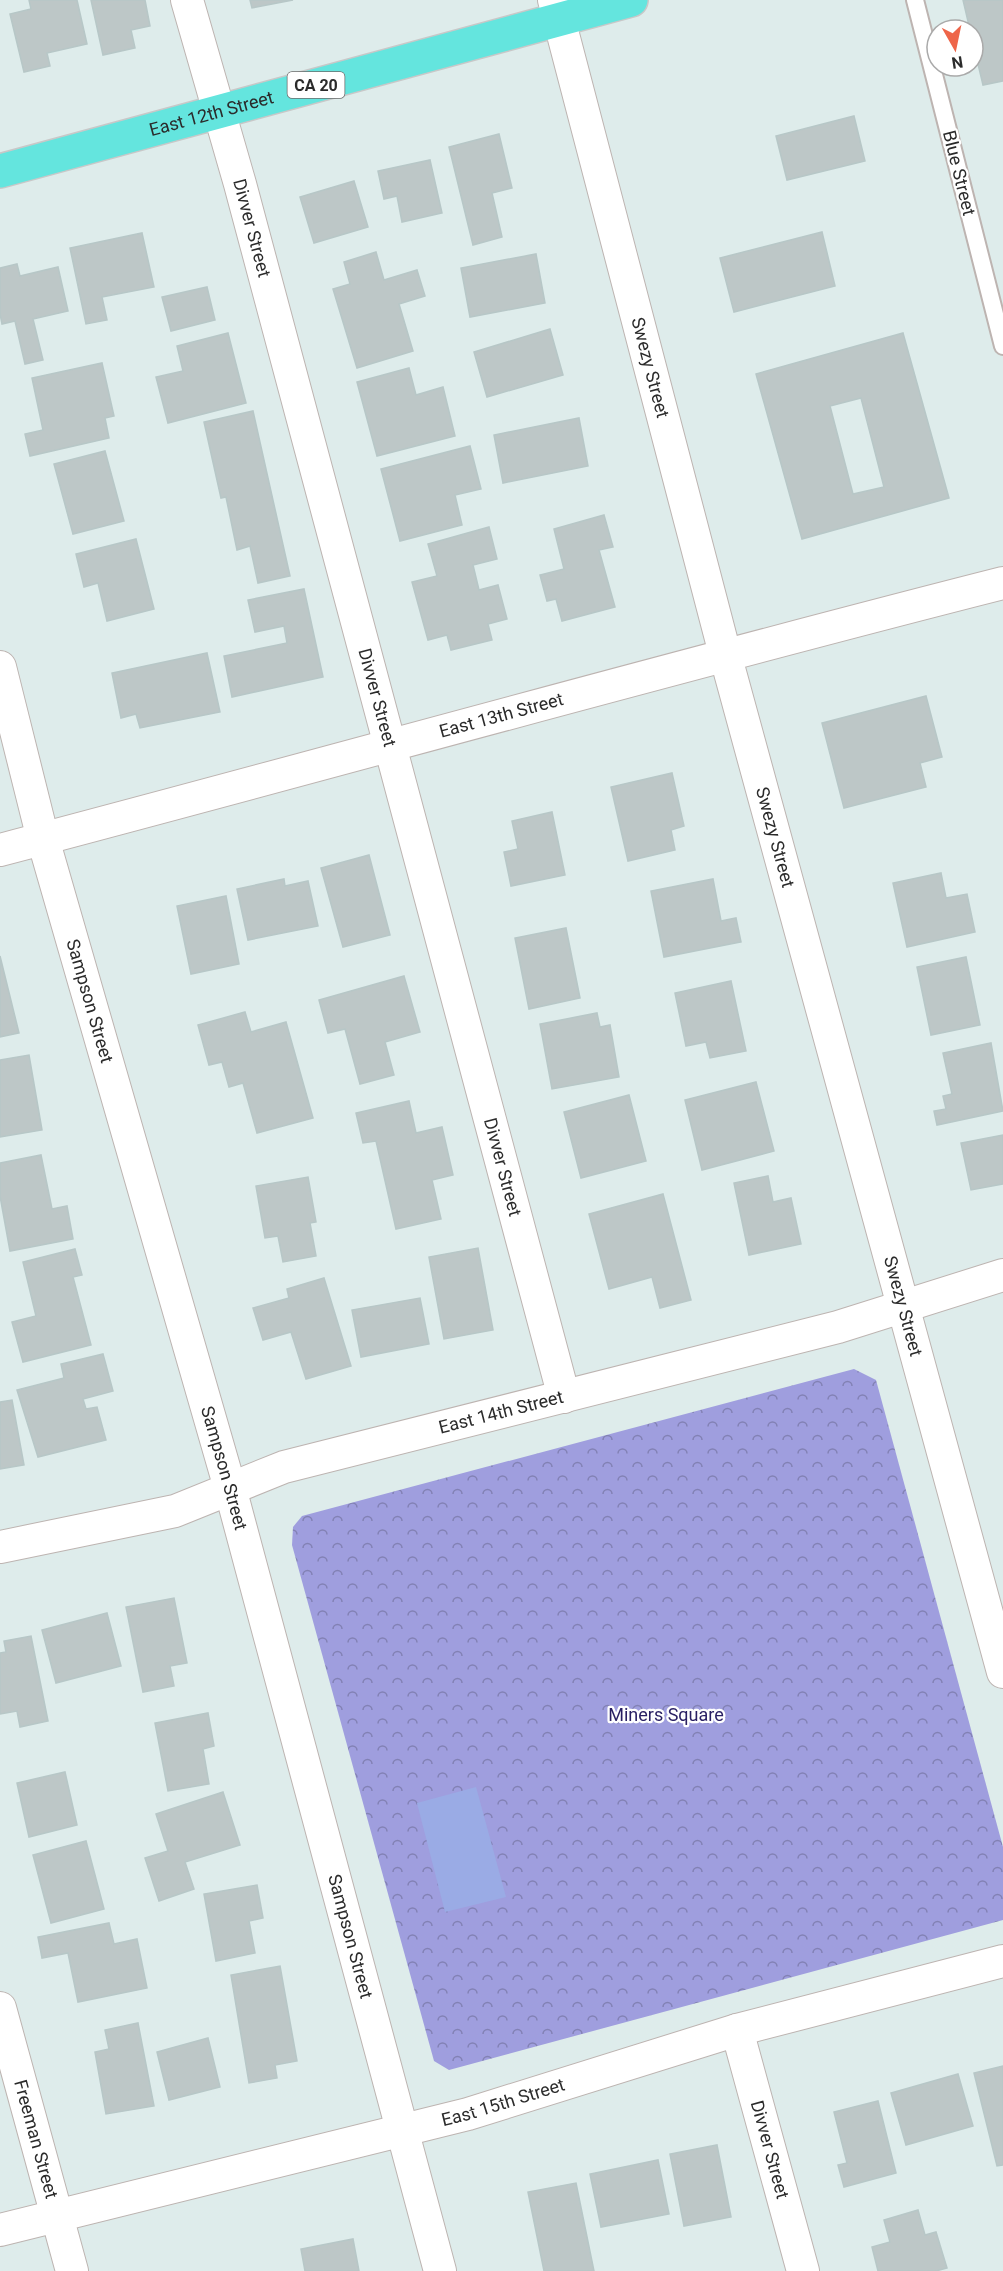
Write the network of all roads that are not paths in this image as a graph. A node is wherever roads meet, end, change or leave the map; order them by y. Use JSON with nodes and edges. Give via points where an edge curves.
{"nodes":[{"id":1,"x":188,"y":0,"type":"edge"},
{"id":2,"x":632,"y":0,"type":"edge"},
{"id":3,"x":915,"y":0,"type":"edge"},
{"id":4,"x":556,"y":10,"type":"edge"},
{"id":5,"x":219,"y":111,"type":"junction"},
{"id":6,"x":0,"y":171,"type":"edge"},
{"id":7,"x":1003,"y":346,"type":"edge"},
{"id":8,"x":1003,"y":584,"type":"edge"},
{"id":9,"x":725,"y":654,"type":"junction"},
{"id":10,"x":0,"y":667,"type":"edge"},
{"id":11,"x":390,"y":748,"type":"junction"},
{"id":12,"x":43,"y":839,"type":"junction"},
{"id":13,"x":0,"y":850,"type":"edge"},
{"id":14,"x":1003,"y":1275,"type":"edge"},
{"id":15,"x":904,"y":1307,"type":"junction"},
{"id":16,"x":564,"y":1397,"type":"junction"},
{"id":17,"x":230,"y":1488,"type":"junction"},
{"id":18,"x":0,"y":1547,"type":"edge"},
{"id":19,"x":1003,"y":1672,"type":"edge"},
{"id":20,"x":1003,"y":1960,"type":"edge"},
{"id":21,"x":0,"y":2008,"type":"edge"},
{"id":22,"x":736,"y":2030,"type":"junction"},
{"id":23,"x":401,"y":2131,"type":"junction"},
{"id":24,"x":56,"y":2215,"type":"junction"},
{"id":25,"x":0,"y":2230,"type":"edge"},
{"id":26,"x":72,"y":2271,"type":"edge"},
{"id":27,"x":440,"y":2271,"type":"edge"},
{"id":28,"x":803,"y":2271,"type":"edge"}],
"edges":[{"from":1,"to":5,"type":"street","name":"Divver Street"},
{"from":2,"to":4,"type":"highway","name":"East 12th Street","number":"CA 20"},
{"from":3,"to":7,"type":"lane","name":"Blue Street"},
{"from":4,"to":5,"type":"highway","name":"East 12th Street","number":"CA 20"},
{"from":4,"to":9,"type":"street","name":"Swezy Street"},
{"from":5,"to":6,"type":"highway","name":"East 12th Street","number":"CA 20"},
{"from":5,"to":11,"type":"street","name":"Divver Street"},
{"from":8,"to":9,"type":"street","name":"East 13th Street"},
{"from":9,"to":11,"type":"street","name":"East 13th Street"},
{"from":9,"to":15,"type":"street","name":"Swezy Street"},
{"from":10,"to":12,"type":"street","name":"Sampson Street"},
{"from":11,"to":12,"type":"street","name":"East 13th Street"},
{"from":11,"to":16,"type":"street","name":"Divver Street"},
{"from":12,"to":13,"type":"street","name":"East 13th Street"},
{"from":12,"to":17,"type":"street","name":"Sampson Street"},
{"from":14,"to":15,"type":"street","name":"East 14th Street"},
{"from":15,"to":16,"type":"street","name":"East 14th Street"},
{"from":15,"to":19,"type":"street","name":"Swezy Street"},
{"from":16,"to":17,"type":"street","name":"East 14th Street","via":[[284,1467]]},
{"from":17,"to":18,"type":"street","name":"East 14th Street","via":[[175,1511]]},
{"from":17,"to":23,"type":"street","name":"Sampson Street"},
{"from":20,"to":22,"type":"street","name":"East 15th Street"},
{"from":21,"to":24,"type":"street","name":"Freeman Street"},
{"from":22,"to":23,"type":"street","name":"East 15th Street","via":[[468,2114]]},
{"from":22,"to":28,"type":"street","name":"Divver Street"},
{"from":23,"to":24,"type":"street","name":"East 15th Street"},
{"from":23,"to":27,"type":"street","name":"Sampson Street"},
{"from":24,"to":25,"type":"street","name":"East 15th Street"},
{"from":24,"to":26,"type":"street","name":"Freeman Street"}]}
